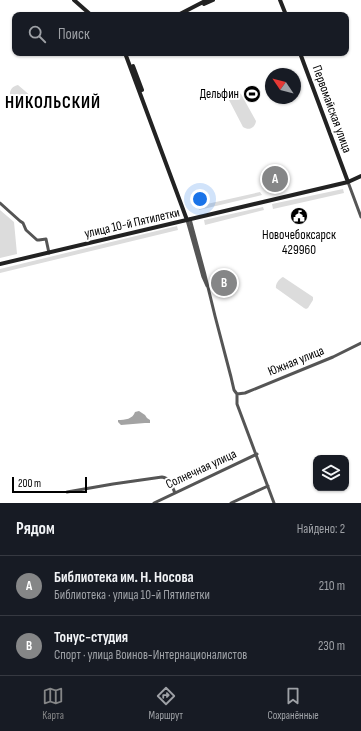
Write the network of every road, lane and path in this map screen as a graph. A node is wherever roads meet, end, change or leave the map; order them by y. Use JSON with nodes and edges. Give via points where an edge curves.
{"nodes":[{"id":1,"x":74,"y":0,"type":"edge"},
{"id":2,"x":207,"y":0,"type":"edge"},
{"id":3,"x":213,"y":0,"type":"edge"},
{"id":4,"x":280,"y":0,"type":"edge"},
{"id":5,"x":79,"y":2,"type":"edge"},
{"id":6,"x":87,"y":12,"type":"edge"},
{"id":7,"x":91,"y":12,"type":"edge"},
{"id":8,"x":184,"y":12,"type":"edge"},
{"id":9,"x":190,"y":12,"type":"edge"},
{"id":10,"x":285,"y":12,"type":"edge"},
{"id":11,"x":127,"y":56,"type":"edge"},
{"id":12,"x":301,"y":56,"type":"edge"},
{"id":13,"x":361,"y":176,"type":"edge"},
{"id":14,"x":348,"y":182,"type":"junction"},
{"id":15,"x":0,"y":203,"type":"edge"},
{"id":16,"x":361,"y":217,"type":"edge"},
{"id":17,"x":189,"y":220,"type":"junction"},
{"id":18,"x":48,"y":252,"type":"junction"},
{"id":19,"x":0,"y":264,"type":"edge"},
{"id":20,"x":361,"y":343,"type":"edge"},
{"id":21,"x":237,"y":394,"type":"junction"},
{"id":22,"x":257,"y":454,"type":"junction"},
{"id":23,"x":268,"y":486,"type":"junction"},
{"id":24,"x":67,"y":492,"type":"dead end"},
{"id":25,"x":175,"y":493,"type":"junction"},
{"id":26,"x":154,"y":503,"type":"edge"},
{"id":27,"x":231,"y":503,"type":"edge"},
{"id":28,"x":274,"y":503,"type":"edge"}],
"edges":[{"from":1,"to":5,"type":"main road"},
{"from":2,"to":8,"type":"main road"},
{"from":3,"to":9,"type":"main road"},
{"from":4,"to":10,"type":"main road"},
{"from":5,"to":6,"type":"main road"},
{"from":5,"to":7,"type":"main road"},
{"from":11,"to":17,"type":"main road"},
{"from":12,"to":14,"type":"main road","name":"Первомайская улица"},
{"from":13,"to":14,"type":"main road","name":"улица 10-й Пятилетки"},
{"from":14,"to":16,"type":"street","name":"Первомайская улица"},
{"from":14,"to":17,"type":"main road","name":"улица 10-й Пятилетки"},
{"from":15,"to":18,"type":"street","via":[[23,223],[26,230],[37,240],[46,239]]},
{"from":17,"to":18,"type":"main road","name":"улица 10-й Пятилетки"},
{"from":17,"to":21,"type":"street"},
{"from":18,"to":19,"type":"main road","name":"улица 10-й Пятилетки"},
{"from":20,"to":21,"type":"street","name":"Южная улица","via":[[324,361]]},
{"from":21,"to":22,"type":"street","via":[[237,404]]},
{"from":22,"to":23,"type":"street"},
{"from":22,"to":25,"type":"street","name":"Солнечная улица"},
{"from":23,"to":27,"type":"street"},
{"from":23,"to":28,"type":"street"},
{"from":24,"to":25,"type":"street","via":[[162,477],[169,481]]},
{"from":25,"to":26,"type":"street","name":"Солнечная улица"}]}
